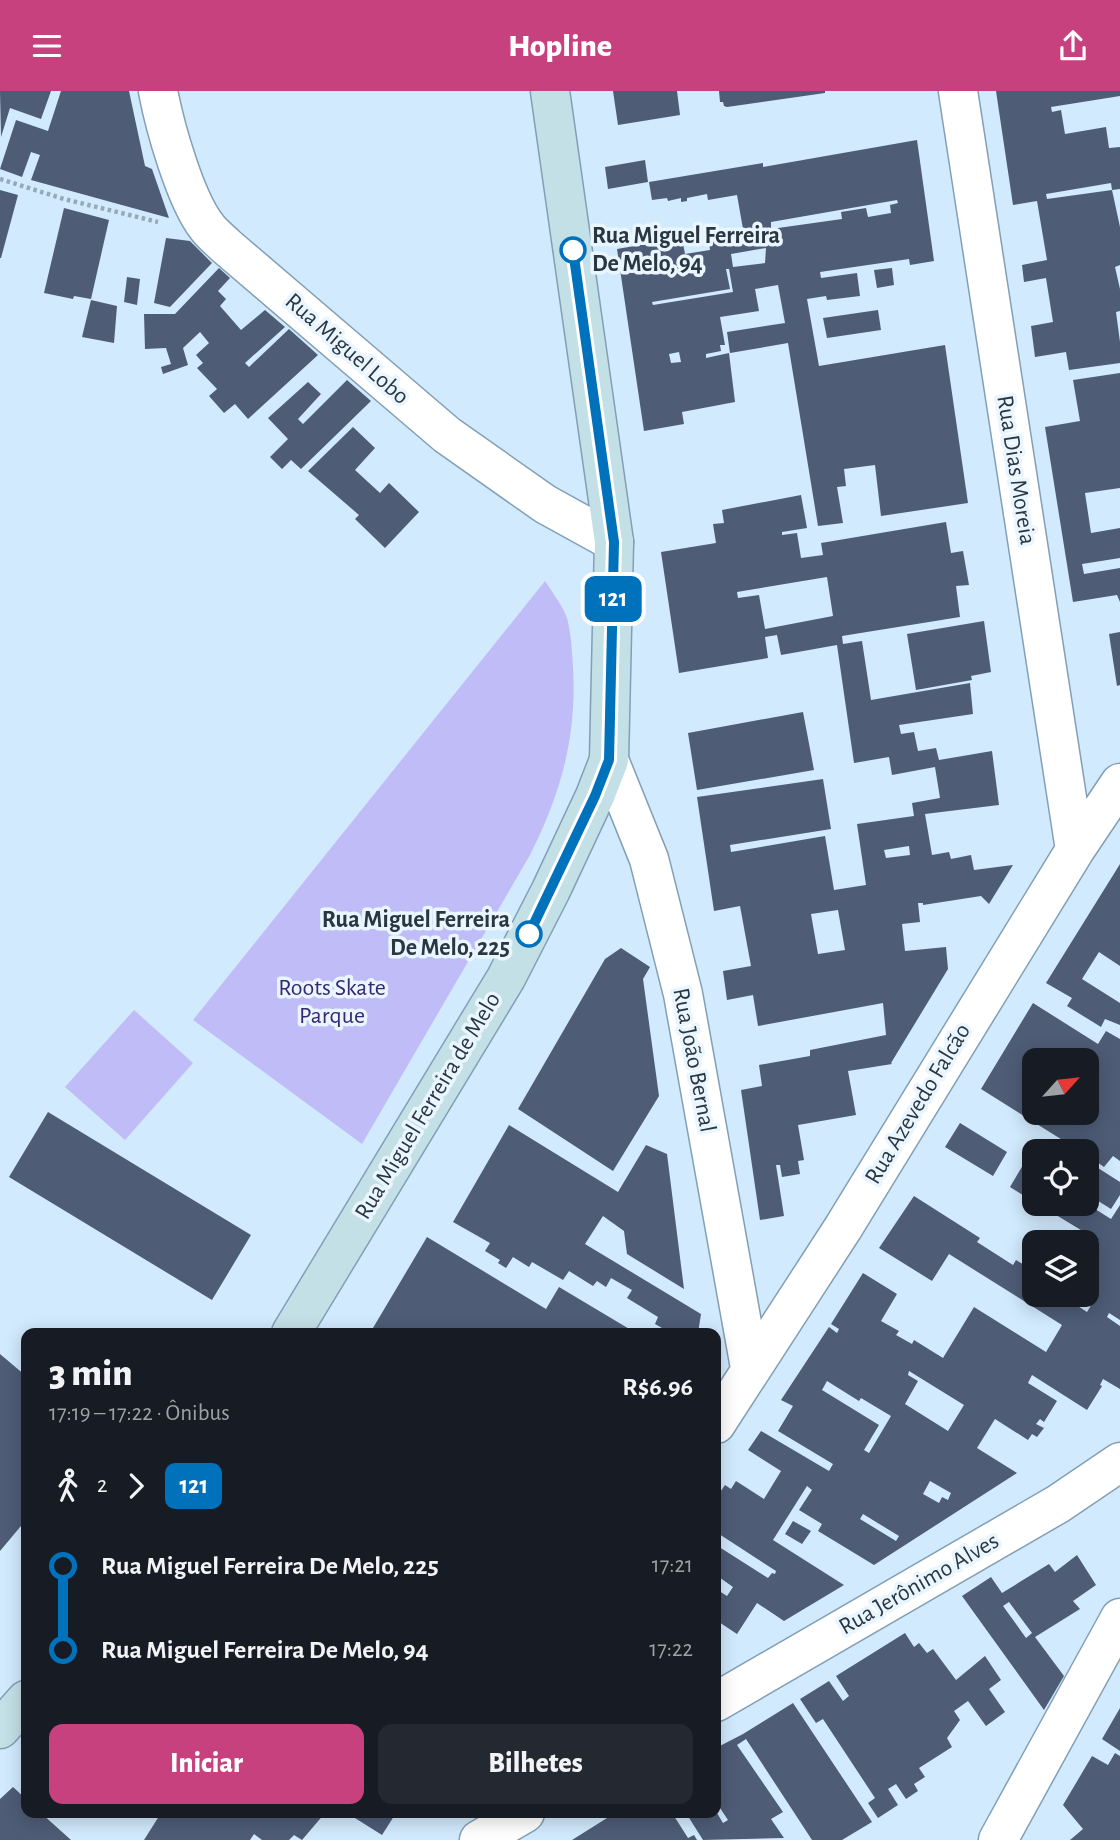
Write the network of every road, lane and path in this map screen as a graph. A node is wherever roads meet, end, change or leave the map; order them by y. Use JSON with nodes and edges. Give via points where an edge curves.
{"nodes":[{"id":1,"x":158,"y":91,"type":"edge"},
{"id":2,"x":550,"y":91,"type":"edge"},
{"id":3,"x":958,"y":91,"type":"edge"},
{"id":4,"x":0,"y":179,"type":"edge"},
{"id":5,"x":206,"y":226,"type":"junction"},
{"id":6,"x":614,"y":542,"type":"junction"},
{"id":7,"x":609,"y":760,"type":"junction"},
{"id":8,"x":1120,"y":783,"type":"edge"},
{"id":9,"x":1074,"y":850,"type":"junction"},
{"id":10,"x":294,"y":1328,"type":"edge"},
{"id":11,"x":750,"y":1368,"type":"junction"},
{"id":12,"x":721,"y":1416,"type":"edge"},
{"id":13,"x":1120,"y":1462,"type":"edge"},
{"id":14,"x":1120,"y":1618,"type":"edge"},
{"id":15,"x":721,"y":1699,"type":"edge"},
{"id":16,"x":21,"y":1705,"type":"edge"},
{"id":17,"x":0,"y":1728,"type":"edge"},
{"id":18,"x":479,"y":1818,"type":"edge"},
{"id":19,"x":516,"y":1818,"type":"edge"},
{"id":20,"x":468,"y":1840,"type":"edge"},
{"id":21,"x":479,"y":1840,"type":"edge"},
{"id":22,"x":998,"y":1840,"type":"edge"}],
"edges":[{"from":1,"to":5,"type":"street","name":"Rua Miguel Lobo","via":[[175,157]]},
{"from":2,"to":6,"type":"main road","name":"Rua Miguel Ferreira de Melo"},
{"from":3,"to":9,"type":"street","name":"Rua Dias Moreia"},
{"from":4,"to":5,"type":"path","via":[[178,227]]},
{"from":5,"to":6,"type":"street","name":"Rua Miguel Lobo","via":[[447,435],[545,504]]},
{"from":6,"to":7,"type":"main road","name":"Rua Miguel Ferreira de Melo"},
{"from":7,"to":10,"type":"main road","name":"Rua Miguel Ferreira de Melo","via":[[506,978]]},
{"from":7,"to":11,"type":"street","name":"Rua João Bernal","via":[[649,859],[682,994]]},
{"from":8,"to":9,"type":"street","name":"Rua Azevedo Falcão"},
{"from":9,"to":11,"type":"street","name":"Rua Azevedo Falcão","via":[[843,1228]]},
{"from":11,"to":12,"type":"street","name":"Rua Azevedo Falcão"},
{"from":13,"to":15,"type":"street","name":"Rua Jerônimo Alves","via":[[1058,1504]]},
{"from":14,"to":22,"type":"street"},
{"from":16,"to":17,"type":"main road"},
{"from":18,"to":20,"type":"street"},
{"from":19,"to":21,"type":"street"}]}
